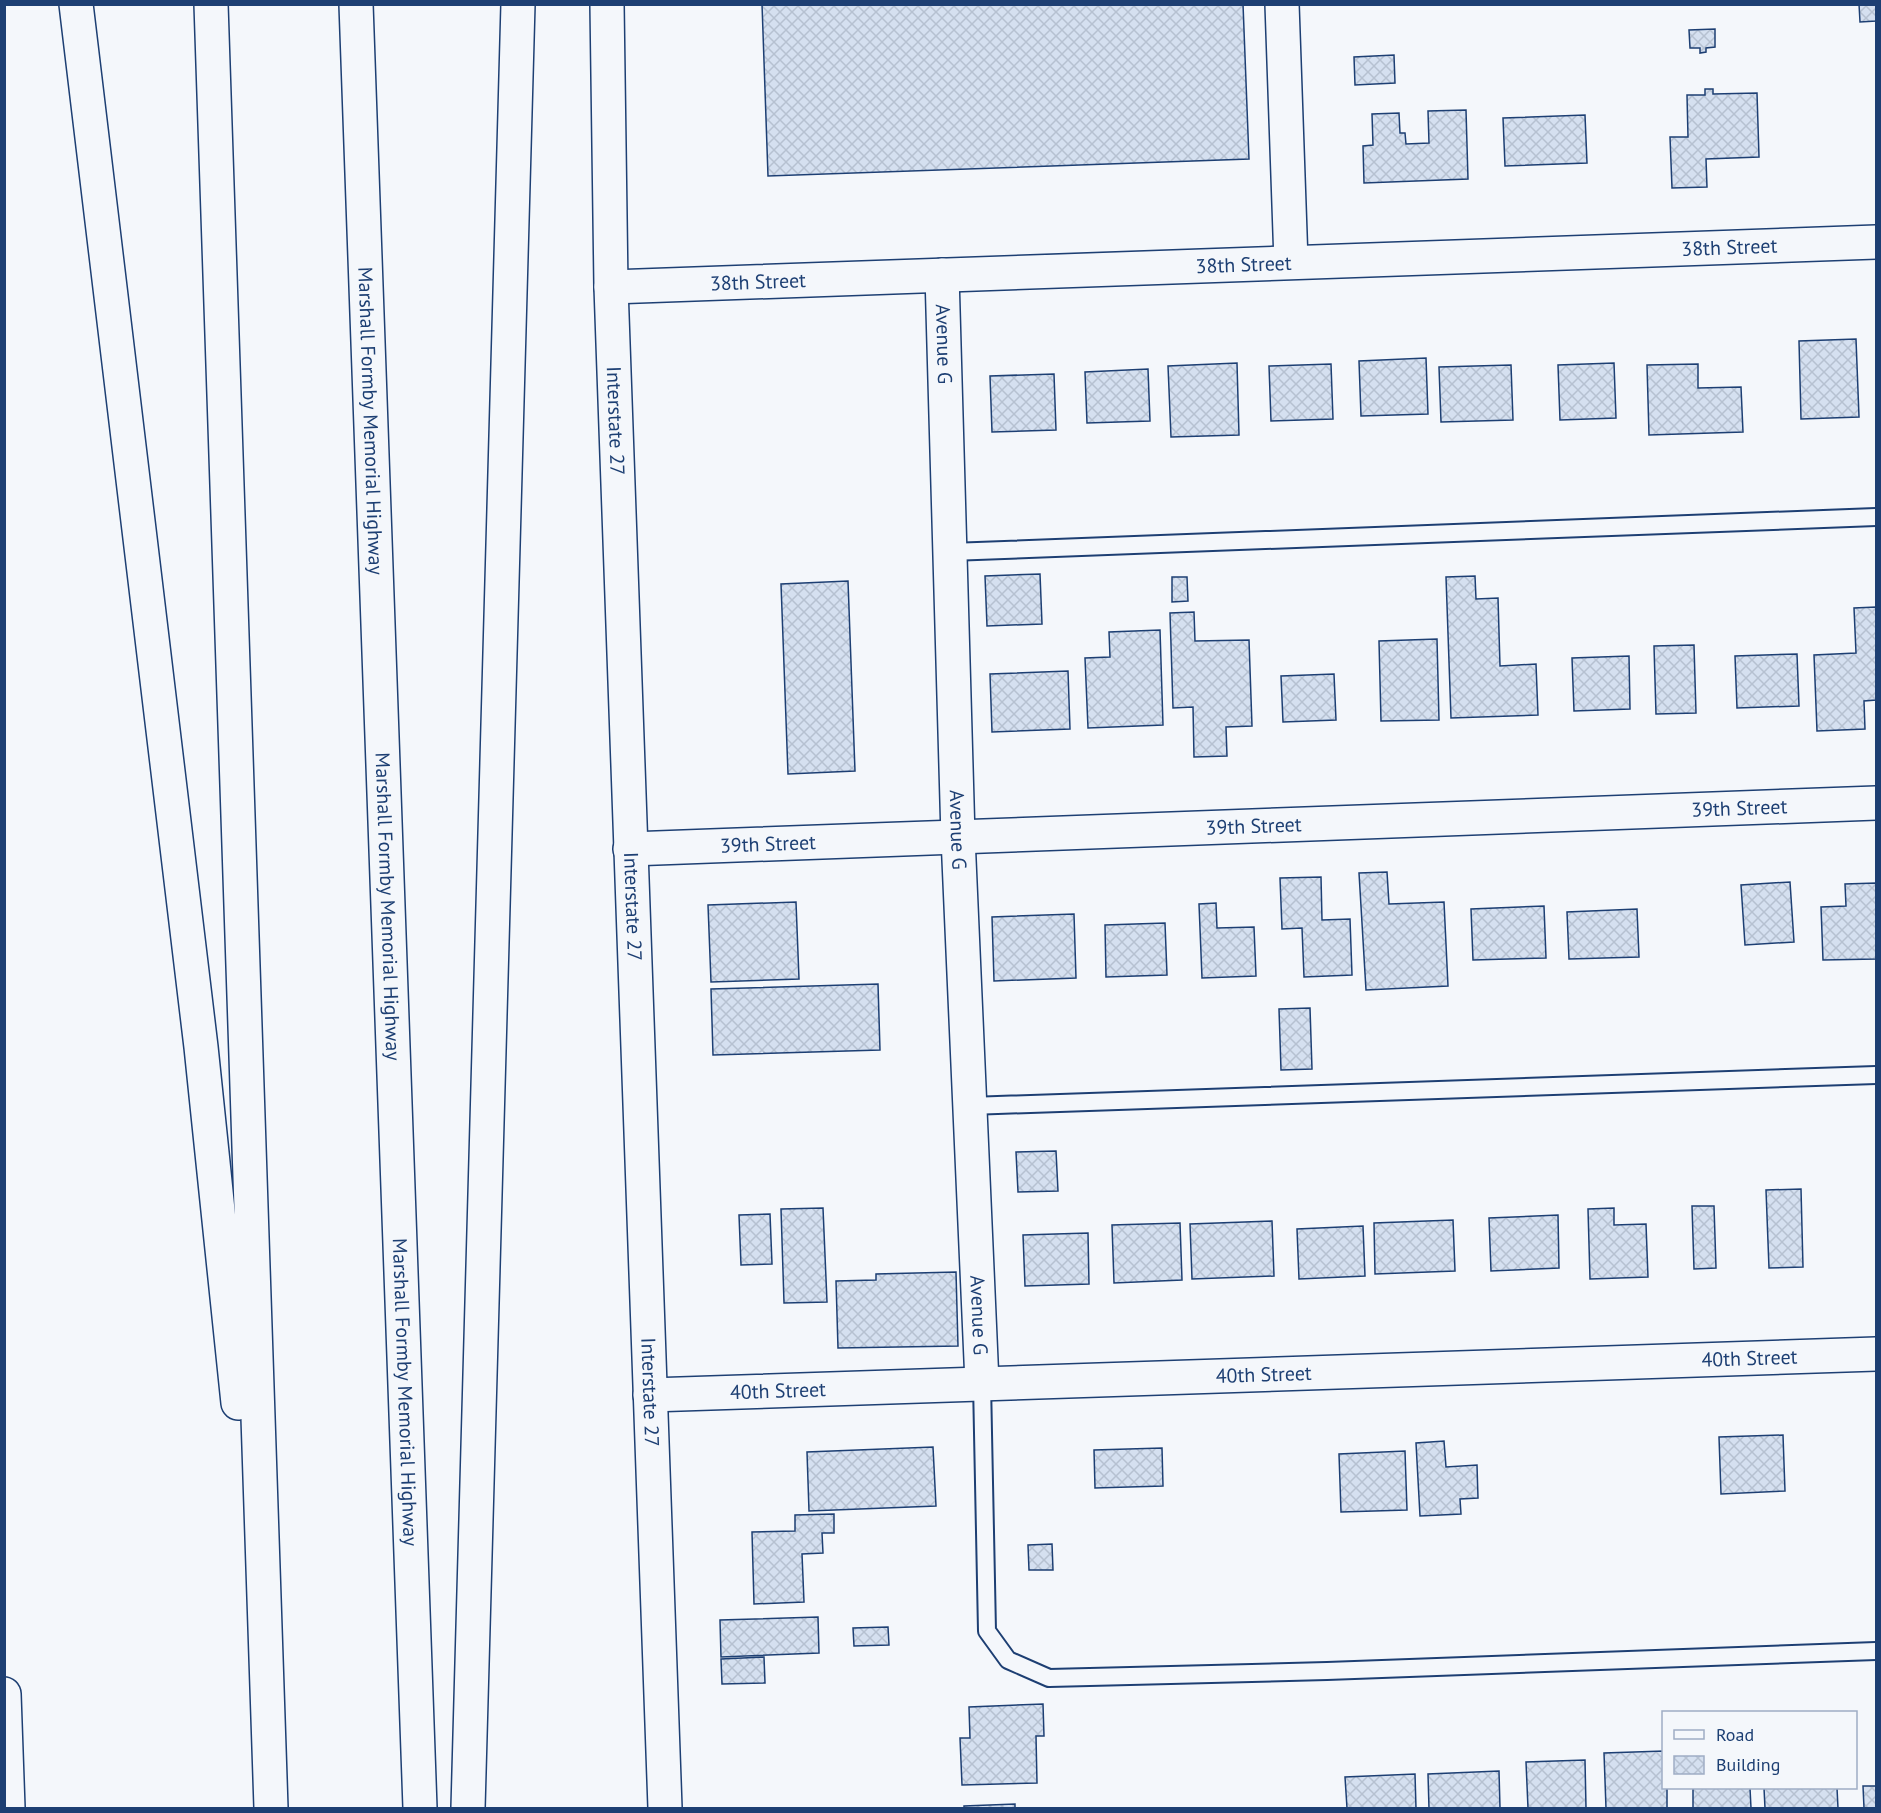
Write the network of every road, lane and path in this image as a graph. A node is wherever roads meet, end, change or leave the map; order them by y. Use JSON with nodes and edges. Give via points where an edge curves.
{"nodes":[{"id":1,"x":76,"y":4,"type":"edge"},
{"id":2,"x":211,"y":4,"type":"edge"},
{"id":3,"x":356,"y":4,"type":"edge"},
{"id":4,"x":518,"y":4,"type":"edge"},
{"id":5,"x":607,"y":4,"type":"edge"},
{"id":6,"x":1282,"y":4,"type":"edge"},
{"id":7,"x":1876,"y":242,"type":"edge"},
{"id":8,"x":1291,"y":262,"type":"junction"},
{"id":9,"x":942,"y":275,"type":"junction"},
{"id":10,"x":611,"y":287,"type":"junction"},
{"id":11,"x":1876,"y":517,"type":"edge"},
{"id":12,"x":950,"y":552,"type":"junction"},
{"id":13,"x":1876,"y":803,"type":"edge"},
{"id":14,"x":958,"y":837,"type":"junction"},
{"id":15,"x":630,"y":849,"type":"junction"},
{"id":16,"x":1876,"y":1075,"type":"edge"},
{"id":17,"x":970,"y":1106,"type":"junction"},
{"id":18,"x":1876,"y":1354,"type":"edge"},
{"id":19,"x":982,"y":1383,"type":"junction"},
{"id":20,"x":650,"y":1395,"type":"junction"},
{"id":21,"x":1876,"y":1652,"type":"edge"},
{"id":22,"x":4,"y":1694,"type":"edge"},
{"id":23,"x":268,"y":1701,"type":"junction"},
{"id":24,"x":8,"y":1809,"type":"edge"},
{"id":25,"x":271,"y":1809,"type":"edge"},
{"id":26,"x":420,"y":1809,"type":"edge"},
{"id":27,"x":468,"y":1809,"type":"edge"},
{"id":28,"x":665,"y":1809,"type":"edge"}],
"edges":[{"from":1,"to":23,"type":"main road","via":[[201,1047]]},
{"from":2,"to":23,"type":"main road"},
{"from":3,"to":26,"type":"main road","name":"Marshall Formby Memorial Highway"},
{"from":4,"to":27,"type":"main road"},
{"from":5,"to":10,"type":"main road","name":"Interstate 27"},
{"from":6,"to":8,"type":"main road"},
{"from":7,"to":8,"type":"main road","name":"38th Street"},
{"from":8,"to":9,"type":"main road","name":"38th Street"},
{"from":9,"to":10,"type":"main road","name":"38th Street"},
{"from":9,"to":12,"type":"main road","name":"Avenue G"},
{"from":10,"to":15,"type":"main road","name":"Interstate 27"},
{"from":11,"to":12,"type":"lane"},
{"from":12,"to":14,"type":"main road","name":"Avenue G"},
{"from":13,"to":14,"type":"main road","name":"39th Street"},
{"from":14,"to":15,"type":"main road","name":"39th Street"},
{"from":14,"to":17,"type":"main road","name":"Avenue G"},
{"from":15,"to":20,"type":"main road","name":"Interstate 27"},
{"from":16,"to":17,"type":"lane"},
{"from":17,"to":19,"type":"main road","name":"Avenue G"},
{"from":18,"to":19,"type":"main road","name":"40th Street"},
{"from":19,"to":20,"type":"main road","name":"40th Street"},
{"from":19,"to":21,"type":"lane","via":[[987,1631],[1008,1660],[1049,1678]]},
{"from":20,"to":28,"type":"main road","name":"Interstate 27"},
{"from":22,"to":24,"type":"main road"},
{"from":23,"to":25,"type":"main road"}]}
